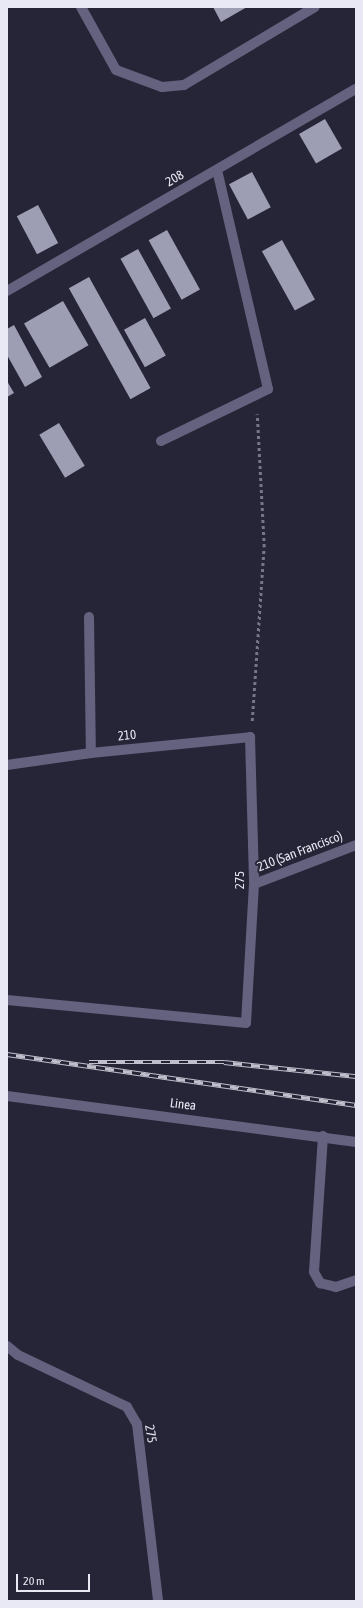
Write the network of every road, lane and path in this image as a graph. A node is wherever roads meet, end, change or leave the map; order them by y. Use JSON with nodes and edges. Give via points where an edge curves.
{"nodes":[{"id":1,"x":81,"y":7,"type":"edge"},
{"id":2,"x":315,"y":7,"type":"edge"},
{"id":3,"x":356,"y":89,"type":"edge"},
{"id":4,"x":217,"y":170,"type":"junction"},
{"id":5,"x":7,"y":291,"type":"edge"},
{"id":6,"x":256,"y":394,"type":"junction"},
{"id":7,"x":161,"y":441,"type":"dead end"},
{"id":8,"x":89,"y":617,"type":"dead end"},
{"id":9,"x":250,"y":737,"type":"junction"},
{"id":10,"x":91,"y":753,"type":"junction"},
{"id":11,"x":7,"y":765,"type":"edge"},
{"id":12,"x":356,"y":845,"type":"edge"},
{"id":13,"x":254,"y":884,"type":"junction"},
{"id":14,"x":7,"y":1000,"type":"edge"},
{"id":15,"x":7,"y":1096,"type":"edge"},
{"id":16,"x":323,"y":1136,"type":"junction"},
{"id":17,"x":356,"y":1142,"type":"edge"},
{"id":18,"x":356,"y":1280,"type":"edge"},
{"id":19,"x":7,"y":1346,"type":"edge"},
{"id":20,"x":158,"y":1601,"type":"edge"}],
"edges":[{"from":1,"to":2,"type":"street","via":[[116,70],[162,87],[184,85]]},
{"from":3,"to":4,"type":"street","name":"208"},
{"from":4,"to":5,"type":"street","name":"208"},
{"from":4,"to":6,"type":"street","via":[[268,389]]},
{"from":6,"to":7,"type":"street"},
{"from":6,"to":9,"type":"path","via":[[264,547]]},
{"from":8,"to":10,"type":"street"},
{"from":9,"to":10,"type":"street","name":"210"},
{"from":9,"to":13,"type":"street","name":"275"},
{"from":10,"to":11,"type":"street","name":"210"},
{"from":12,"to":13,"type":"street","name":"210 (San Francisco)"},
{"from":13,"to":14,"type":"street","name":"275","via":[[246,1023]]},
{"from":15,"to":16,"type":"street","name":"Linea"},
{"from":16,"to":17,"type":"street","name":"Linea"},
{"from":16,"to":18,"type":"street","via":[[314,1272],[320,1283],[336,1287]]},
{"from":19,"to":20,"type":"street","name":"275","via":[[18,1355],[127,1407],[137,1424]]}]}
